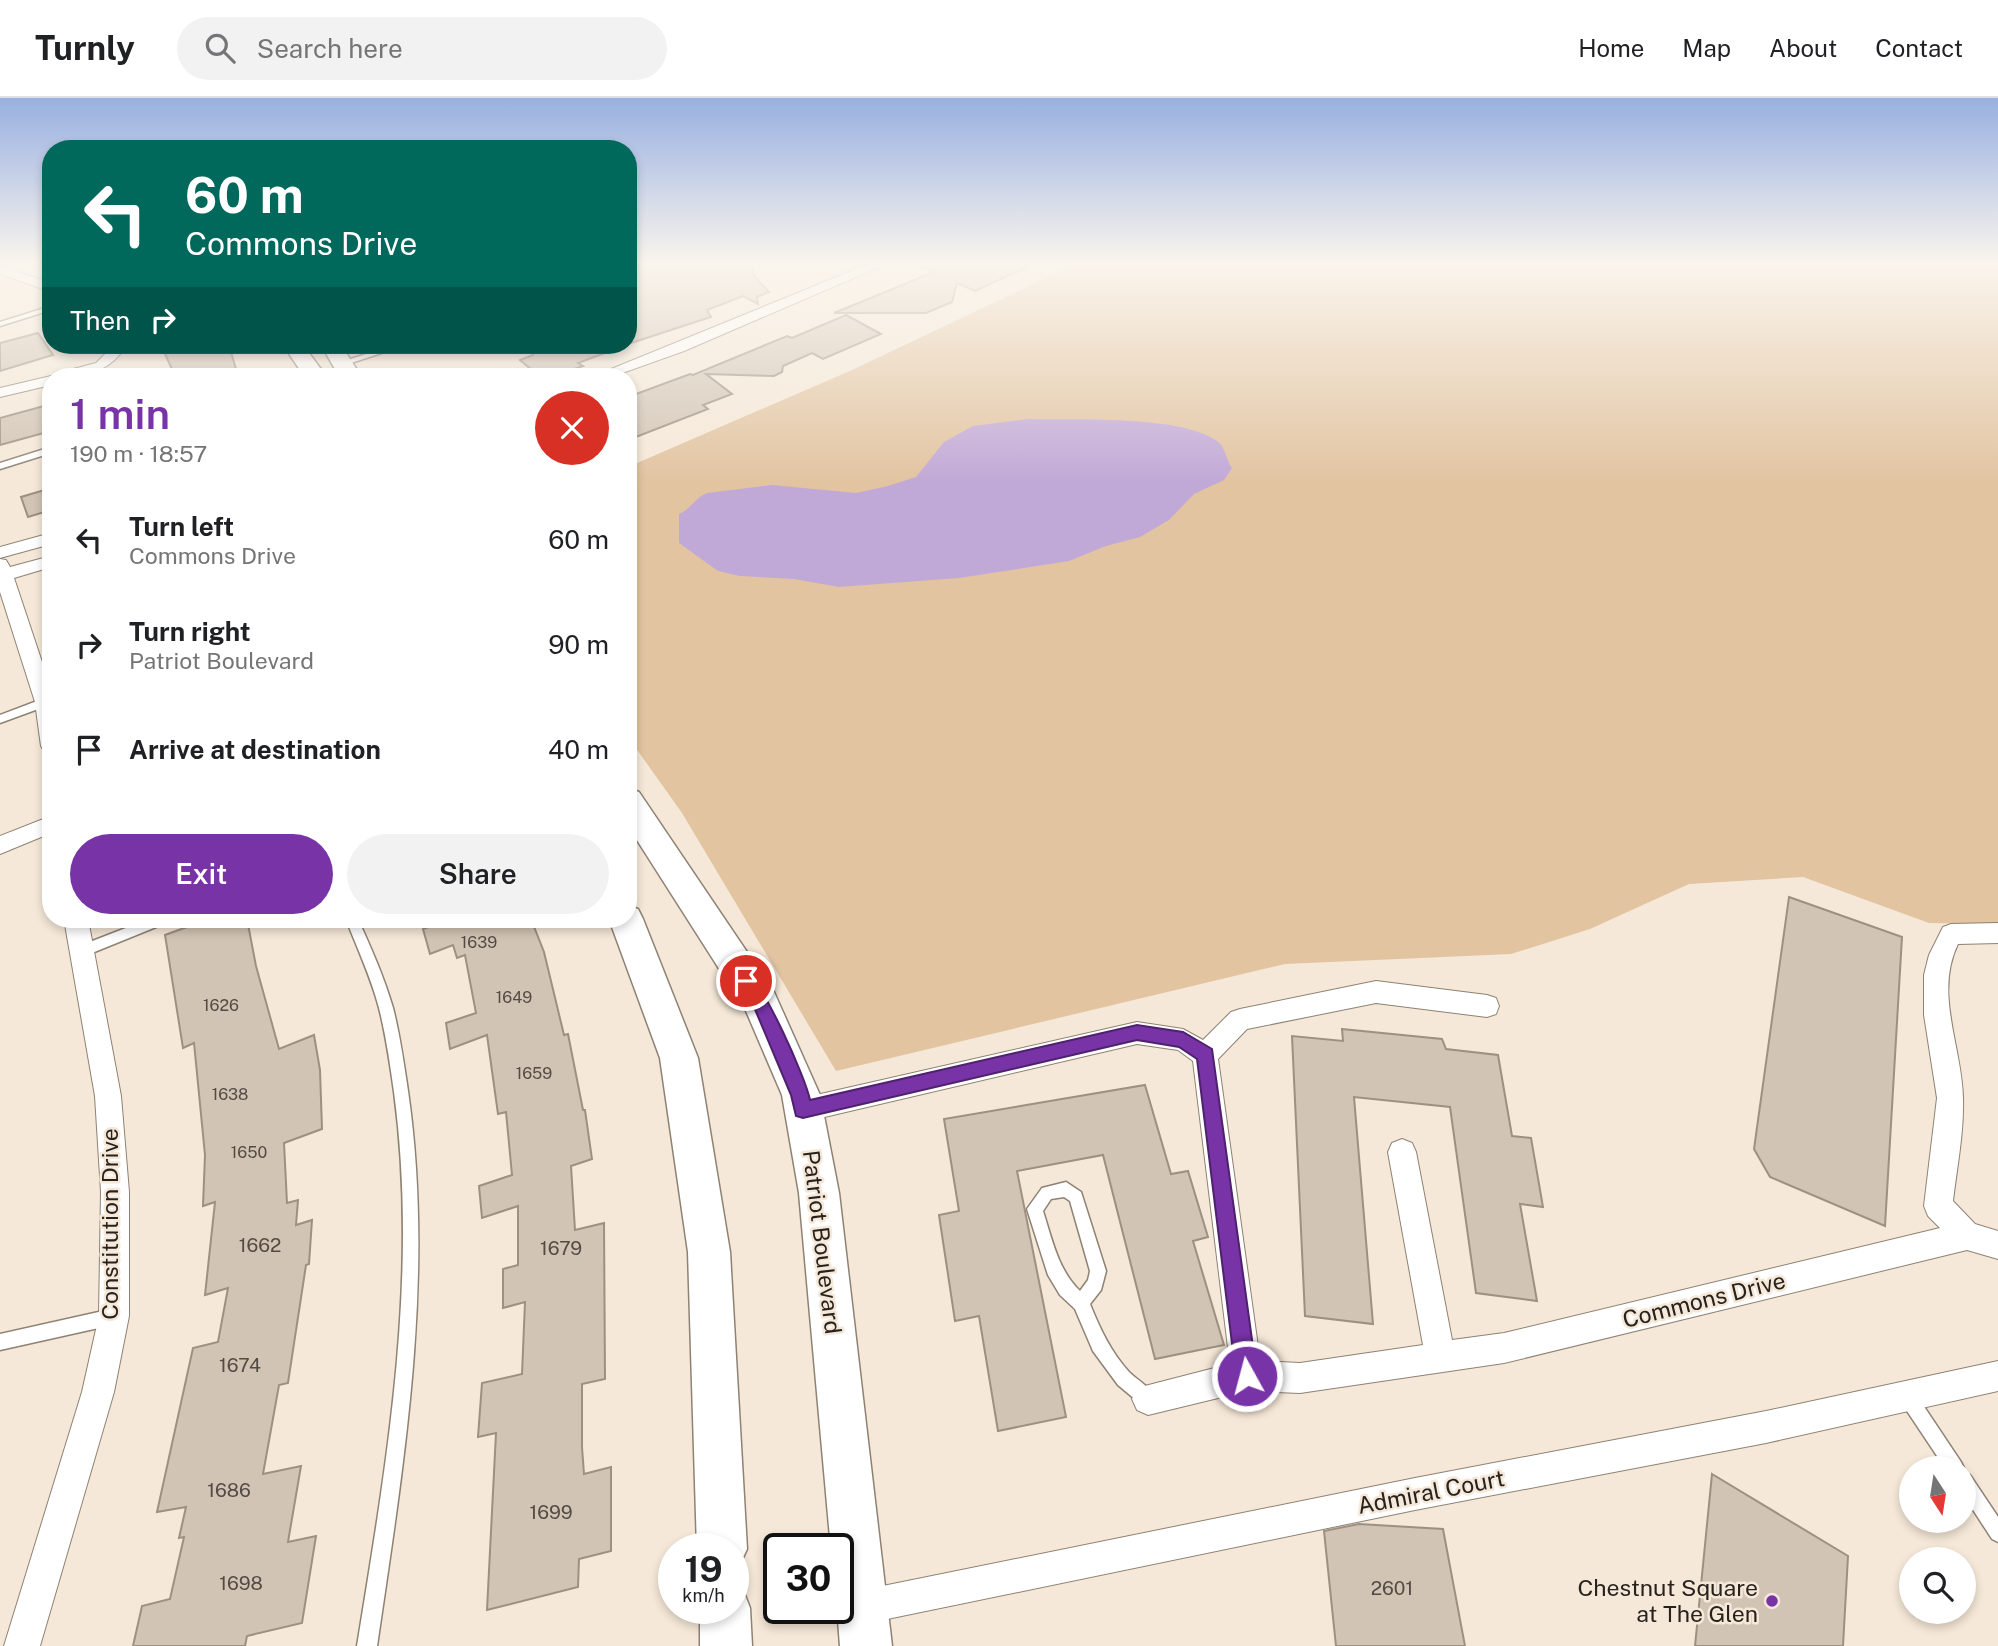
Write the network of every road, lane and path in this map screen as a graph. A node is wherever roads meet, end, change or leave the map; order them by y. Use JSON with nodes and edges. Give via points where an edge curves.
{"nodes":[{"id":1,"x":705,"y":337,"type":"edge"},
{"id":2,"x":109,"y":354,"type":"edge"},
{"id":3,"x":368,"y":354,"type":"edge"},
{"id":4,"x":341,"y":361,"type":"edge"},
{"id":5,"x":93,"y":368,"type":"edge"},
{"id":6,"x":623,"y":368,"type":"edge"},
{"id":7,"x":42,"y":382,"type":"edge"},
{"id":8,"x":0,"y":393,"type":"edge"},
{"id":9,"x":42,"y":453,"type":"edge"},
{"id":10,"x":0,"y":466,"type":"edge"},
{"id":11,"x":42,"y":541,"type":"edge"},
{"id":12,"x":0,"y":553,"type":"edge"},
{"id":13,"x":42,"y":563,"type":"edge"},
{"id":14,"x":2,"y":570,"type":"edge"},
{"id":15,"x":7,"y":609,"type":"edge"},
{"id":16,"x":42,"y":692,"type":"edge"},
{"id":17,"x":42,"y":703,"type":"edge"},
{"id":18,"x":0,"y":719,"type":"edge"},
{"id":19,"x":637,"y":814,"type":"edge"},
{"id":20,"x":42,"y":828,"type":"edge"},
{"id":21,"x":0,"y":845,"type":"edge"},
{"id":22,"x":78,"y":928,"type":"edge"},
{"id":23,"x":140,"y":928,"type":"edge"},
{"id":24,"x":356,"y":928,"type":"edge"},
{"id":25,"x":629,"y":928,"type":"edge"},
{"id":26,"x":1998,"y":933,"type":"edge"},
{"id":27,"x":82,"y":951,"type":"junction"},
{"id":28,"x":1487,"y":1006,"type":"dead end"},
{"id":29,"x":1206,"y":1055,"type":"junction"},
{"id":30,"x":803,"y":1110,"type":"junction"},
{"id":31,"x":1402,"y":1152,"type":"dead end"},
{"id":32,"x":1967,"y":1236,"type":"junction"},
{"id":33,"x":1998,"y":1245,"type":"edge"},
{"id":34,"x":1081,"y":1303,"type":"junction"},
{"id":35,"x":114,"y":1316,"type":"junction"},
{"id":36,"x":0,"y":1342,"type":"edge"},
{"id":37,"x":1440,"y":1357,"type":"junction"},
{"id":38,"x":1247,"y":1376,"type":"junction"},
{"id":39,"x":1998,"y":1376,"type":"edge"},
{"id":40,"x":1907,"y":1396,"type":"junction"},
{"id":41,"x":1148,"y":1399,"type":"joint"},
{"id":42,"x":1947,"y":1456,"type":"edge"},
{"id":43,"x":1976,"y":1499,"type":"edge"},
{"id":44,"x":721,"y":1533,"type":"edge"},
{"id":45,"x":1998,"y":1533,"type":"edge"},
{"id":46,"x":725,"y":1624,"type":"edge"},
{"id":47,"x":864,"y":1627,"type":"edge"},
{"id":48,"x":22,"y":1646,"type":"edge"},
{"id":49,"x":367,"y":1646,"type":"edge"},
{"id":50,"x":726,"y":1646,"type":"edge"}],
"edges":[{"from":1,"to":6,"type":"street"},
{"from":2,"to":5,"type":"street"},
{"from":3,"to":4,"type":"lane"},
{"from":7,"to":8,"type":"street"},
{"from":9,"to":10,"type":"lane"},
{"from":11,"to":12,"type":"street"},
{"from":13,"to":14,"type":"street"},
{"from":14,"to":15,"type":"street"},
{"from":15,"to":16,"type":"street"},
{"from":17,"to":18,"type":"lane"},
{"from":19,"to":30,"type":"main road","name":"Patriot Boulevard","via":[[761,1003]]},
{"from":20,"to":21,"type":"street"},
{"from":22,"to":27,"type":"street","name":"Constitution Drive"},
{"from":23,"to":27,"type":"lane"},
{"from":24,"to":49,"type":"lane","via":[[384,999],[405,1111],[411,1212],[408,1336]]},
{"from":25,"to":44,"type":"main road","via":[[679,1058],[707,1238]]},
{"from":26,"to":32,"type":"street","name":"Commons Drive","via":[[1951,934],[1939,954],[1933,987],[1950,1098],[1938,1206]]},
{"from":27,"to":35,"type":"street","name":"Constitution Drive","via":[[108,1096],[115,1192]]},
{"from":28,"to":29,"type":"street","via":[[1376,992],[1240,1020]]},
{"from":29,"to":30,"type":"street","via":[[1183,1040],[1137,1033]]},
{"from":29,"to":38,"type":"street"},
{"from":30,"to":47,"type":"main road","name":"Patriot Boulevard","via":[[819,1193]]},
{"from":31,"to":37,"type":"street"},
{"from":32,"to":33,"type":"street","name":"Commons Drive"},
{"from":32,"to":37,"type":"street","name":"Commons Drive","via":[[1504,1348]]},
{"from":34,"to":34,"type":"lane","via":[[1054,1269],[1042,1236],[1035,1209],[1047,1193],[1066,1189],[1076,1197],[1080,1209],[1098,1270],[1095,1284]]},
{"from":34,"to":41,"type":"lane","via":[[1099,1345],[1124,1379]]},
{"from":35,"to":36,"type":"lane"},
{"from":35,"to":48,"type":"street","name":"Constitution Drive","via":[[98,1392]]},
{"from":37,"to":38,"type":"street","name":"Commons Drive","via":[[1300,1378]]},
{"from":38,"to":41,"type":"street","name":"Commons Drive"},
{"from":39,"to":40,"type":"street","name":"Admiral Court"},
{"from":40,"to":42,"type":"lane"},
{"from":40,"to":47,"type":"street","name":"Admiral Court","via":[[1415,1494]]},
{"from":43,"to":45,"type":"lane"},
{"from":46,"to":50,"type":"main road"}]}
